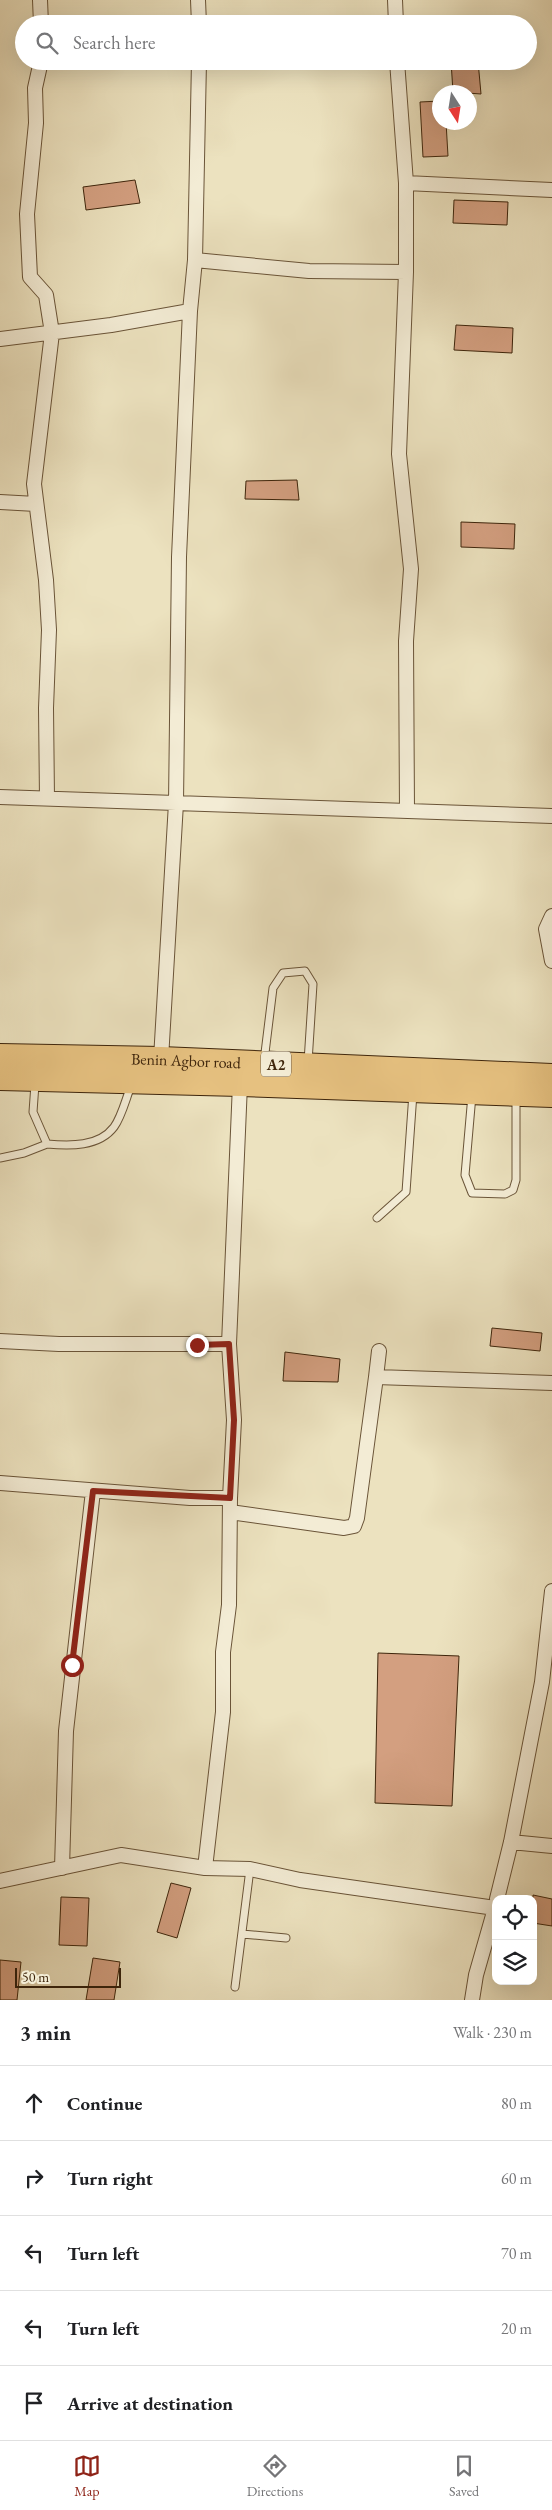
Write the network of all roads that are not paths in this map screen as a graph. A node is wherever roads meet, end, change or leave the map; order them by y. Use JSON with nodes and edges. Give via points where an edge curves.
{"nodes":[{"id":1,"x":40,"y":0,"type":"edge"},
{"id":2,"x":198,"y":0,"type":"edge"},
{"id":3,"x":395,"y":0,"type":"edge"},
{"id":4,"x":41,"y":15,"type":"edge"},
{"id":5,"x":199,"y":15,"type":"edge"},
{"id":6,"x":396,"y":15,"type":"edge"},
{"id":7,"x":39,"y":70,"type":"edge"},
{"id":8,"x":199,"y":70,"type":"edge"},
{"id":9,"x":398,"y":70,"type":"edge"},
{"id":10,"x":406,"y":183,"type":"junction"},
{"id":11,"x":552,"y":190,"type":"edge"},
{"id":12,"x":195,"y":260,"type":"junction"},
{"id":13,"x":406,"y":272,"type":"junction"},
{"id":14,"x":190,"y":311,"type":"junction"},
{"id":15,"x":52,"y":333,"type":"junction"},
{"id":16,"x":0,"y":339,"type":"edge"},
{"id":17,"x":0,"y":502,"type":"edge"},
{"id":18,"x":36,"y":504,"type":"junction"},
{"id":19,"x":0,"y":797,"type":"edge"},
{"id":20,"x":47,"y":798,"type":"junction"},
{"id":21,"x":176,"y":803,"type":"junction"},
{"id":22,"x":407,"y":811,"type":"junction"},
{"id":23,"x":552,"y":816,"type":"edge"},
{"id":24,"x":552,"y":916,"type":"edge"},
{"id":25,"x":552,"y":961,"type":"edge"},
{"id":26,"x":0,"y":1056,"type":"edge"},
{"id":27,"x":161,"y":1059,"type":"junction"},
{"id":28,"x":264,"y":1064,"type":"junction"},
{"id":29,"x":308,"y":1064,"type":"junction"},
{"id":30,"x":552,"y":1076,"type":"edge"},
{"id":31,"x":0,"y":1078,"type":"edge"},
{"id":32,"x":35,"y":1079,"type":"junction"},
{"id":33,"x":134,"y":1081,"type":"junction"},
{"id":34,"x":240,"y":1084,"type":"junction"},
{"id":35,"x":413,"y":1090,"type":"junction"},
{"id":36,"x":472,"y":1092,"type":"junction"},
{"id":37,"x":516,"y":1094,"type":"junction"},
{"id":38,"x":552,"y":1095,"type":"edge"},
{"id":39,"x":47,"y":1144,"type":"junction"},
{"id":40,"x":0,"y":1158,"type":"edge"},
{"id":41,"x":377,"y":1218,"type":"dead end"},
{"id":42,"x":0,"y":1341,"type":"edge"},
{"id":43,"x":229,"y":1344,"type":"junction"},
{"id":44,"x":379,"y":1351,"type":"dead end"},
{"id":45,"x":376,"y":1377,"type":"junction"},
{"id":46,"x":552,"y":1383,"type":"edge"},
{"id":47,"x":0,"y":1483,"type":"edge"},
{"id":48,"x":93,"y":1491,"type":"junction"},
{"id":49,"x":230,"y":1505,"type":"junction"},
{"id":50,"x":552,"y":1591,"type":"edge"},
{"id":51,"x":546,"y":1693,"type":"edge"},
{"id":52,"x":511,"y":1842,"type":"junction"},
{"id":53,"x":552,"y":1846,"type":"edge"},
{"id":54,"x":62,"y":1868,"type":"junction"},
{"id":55,"x":205,"y":1868,"type":"junction"},
{"id":56,"x":250,"y":1869,"type":"junction"},
{"id":57,"x":0,"y":1881,"type":"edge"},
{"id":58,"x":498,"y":1895,"type":"edge"},
{"id":59,"x":492,"y":1906,"type":"edge"},
{"id":60,"x":492,"y":1917,"type":"edge"},
{"id":61,"x":242,"y":1934,"type":"junction"},
{"id":62,"x":286,"y":1938,"type":"dead end"},
{"id":63,"x":235,"y":1987,"type":"dead end"},
{"id":64,"x":472,"y":2000,"type":"edge"}],
"edges":[{"from":1,"to":4,"type":"street"},
{"from":2,"to":5,"type":"street"},
{"from":3,"to":6,"type":"street"},
{"from":7,"to":15,"type":"street","via":[[35,88],[36,123],[28,214],[29,258],[30,277],[46,295]]},
{"from":8,"to":12,"type":"street"},
{"from":9,"to":10,"type":"street"},
{"from":10,"to":11,"type":"street"},
{"from":10,"to":13,"type":"street"},
{"from":12,"to":13,"type":"street","via":[[309,271]]},
{"from":12,"to":14,"type":"street"},
{"from":13,"to":22,"type":"street","via":[[399,454],[410,570],[406,641]]},
{"from":14,"to":15,"type":"street"},
{"from":14,"to":21,"type":"street","via":[[179,557]]},
{"from":15,"to":16,"type":"street"},
{"from":15,"to":18,"type":"street","via":[[34,484]]},
{"from":17,"to":18,"type":"street"},
{"from":18,"to":20,"type":"street","via":[[49,630]]},
{"from":19,"to":20,"type":"street"},
{"from":20,"to":21,"type":"street"},
{"from":21,"to":22,"type":"street"},
{"from":21,"to":27,"type":"street"},
{"from":22,"to":23,"type":"street"},
{"from":24,"to":25,"type":"street","via":[[546,929]]},
{"from":26,"to":27,"type":"highway","name":"Benin Agbor road","number":"A2"},
{"from":27,"to":28,"type":"highway","name":"Benin Agbor road","number":"A2"},
{"from":28,"to":29,"type":"highway","name":"Benin Agbor road","number":"A2"},
{"from":28,"to":29,"type":"lane","via":[[273,988],[283,973],[306,971],[313,984]]},
{"from":29,"to":30,"type":"highway","name":"Benin Agbor road","number":"A2"},
{"from":31,"to":32,"type":"highway","name":"Benin Agbor road","number":"A2"},
{"from":32,"to":33,"type":"highway","name":"Benin Agbor road","number":"A2"},
{"from":32,"to":39,"type":"lane","via":[[33,1112]]},
{"from":33,"to":34,"type":"highway","name":"Benin Agbor road","number":"A2"},
{"from":33,"to":39,"type":"lane","via":[[114,1127],[94,1141],[71,1146]]},
{"from":34,"to":35,"type":"highway","name":"Benin Agbor road","number":"A2"},
{"from":34,"to":43,"type":"street"},
{"from":35,"to":36,"type":"highway","name":"Benin Agbor road","number":"A2"},
{"from":35,"to":41,"type":"lane","via":[[406,1192]]},
{"from":36,"to":37,"type":"highway","name":"Benin Agbor road","number":"A2"},
{"from":36,"to":37,"type":"lane","via":[[465,1175],[472,1193],[505,1194],[513,1190],[516,1180]]},
{"from":37,"to":38,"type":"highway","name":"Benin Agbor road","number":"A2"},
{"from":39,"to":40,"type":"lane"},
{"from":42,"to":43,"type":"street"},
{"from":43,"to":49,"type":"street","via":[[234,1414]]},
{"from":44,"to":45,"type":"street"},
{"from":45,"to":46,"type":"street"},
{"from":45,"to":49,"type":"street","via":[[354,1526],[344,1528]]},
{"from":47,"to":48,"type":"street"},
{"from":48,"to":49,"type":"street"},
{"from":48,"to":54,"type":"street","via":[[66,1731]]},
{"from":49,"to":55,"type":"street","via":[[224,1691]]},
{"from":50,"to":51,"type":"street"},
{"from":51,"to":52,"type":"street"},
{"from":52,"to":53,"type":"street"},
{"from":52,"to":58,"type":"street"},
{"from":54,"to":55,"type":"street","via":[[121,1856]]},
{"from":54,"to":57,"type":"street"},
{"from":55,"to":56,"type":"street"},
{"from":56,"to":59,"type":"street","via":[[300,1880]]},
{"from":56,"to":61,"type":"lane"},
{"from":60,"to":64,"type":"street"},
{"from":61,"to":62,"type":"lane"},
{"from":61,"to":63,"type":"lane"}]}
